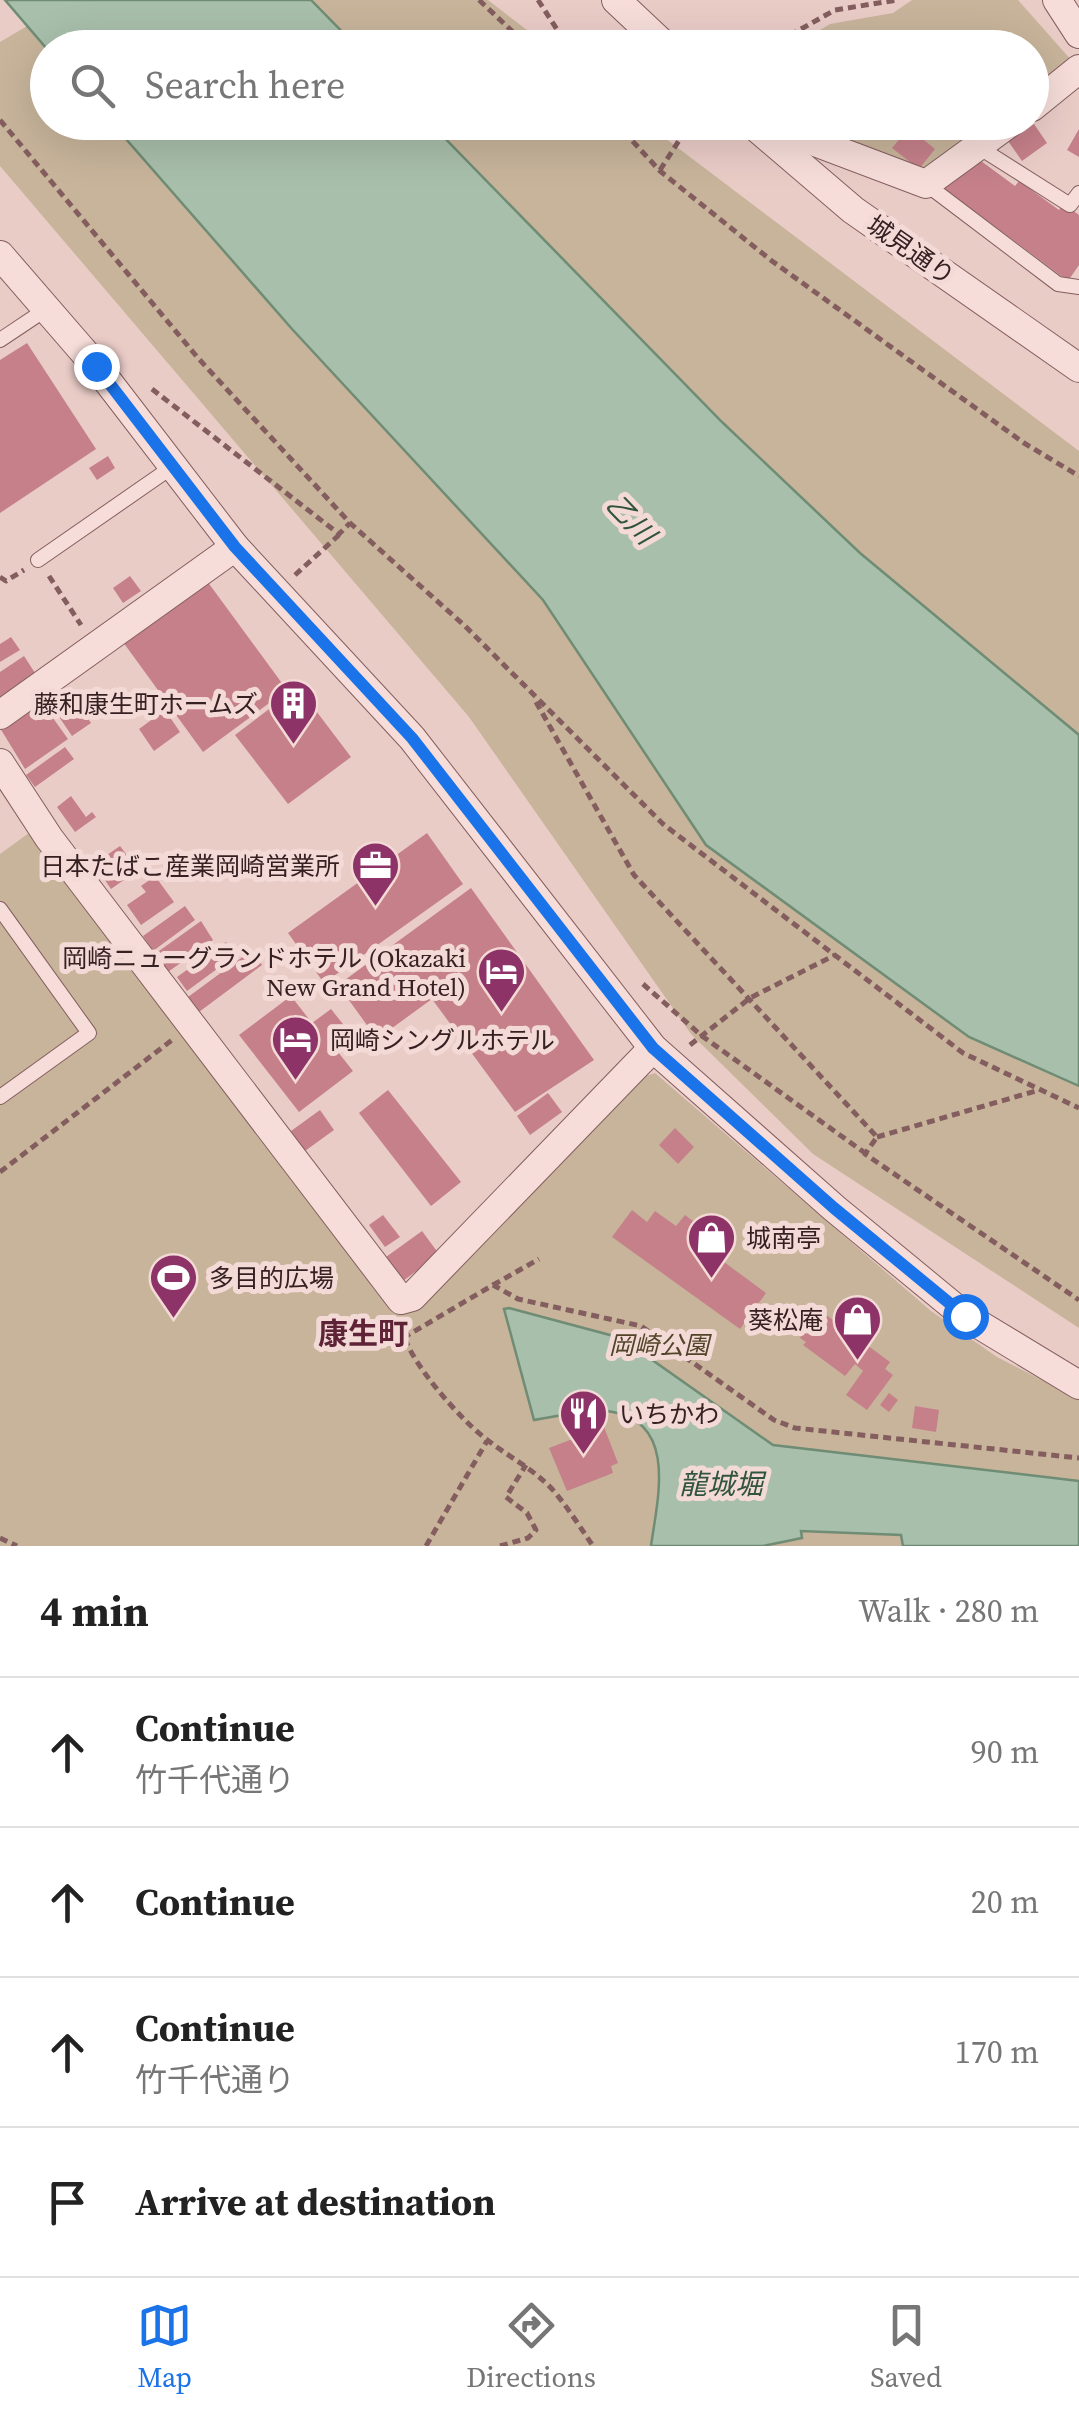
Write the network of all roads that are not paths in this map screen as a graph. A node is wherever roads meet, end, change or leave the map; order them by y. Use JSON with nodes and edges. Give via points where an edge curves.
{"nodes":[{"id":1,"x":616,"y":0,"type":"edge"},
{"id":2,"x":1056,"y":0,"type":"edge"},
{"id":3,"x":648,"y":30,"type":"edge"},
{"id":4,"x":1079,"y":34,"type":"edge"},
{"id":5,"x":1079,"y":69,"type":"edge"},
{"id":6,"x":1049,"y":93,"type":"edge"},
{"id":7,"x":771,"y":140,"type":"edge"},
{"id":8,"x":810,"y":140,"type":"edge"},
{"id":9,"x":990,"y":140,"type":"edge"},
{"id":10,"x":980,"y":148,"type":"junction"},
{"id":11,"x":926,"y":184,"type":"junction"},
{"id":12,"x":1079,"y":193,"type":"edge"},
{"id":13,"x":0,"y":255,"type":"edge"},
{"id":14,"x":1079,"y":287,"type":"edge"},
{"id":15,"x":45,"y":310,"type":"junction"},
{"id":16,"x":0,"y":340,"type":"edge"},
{"id":17,"x":1079,"y":368,"type":"edge"},
{"id":18,"x":172,"y":468,"type":"junction"},
{"id":19,"x":235,"y":547,"type":"junction"},
{"id":20,"x":38,"y":560,"type":"road end"},
{"id":21,"x":0,"y":714,"type":"edge"},
{"id":22,"x":0,"y":762,"type":"edge"},
{"id":23,"x":0,"y":909,"type":"edge"},
{"id":24,"x":653,"y":1048,"type":"junction"},
{"id":25,"x":0,"y":1098,"type":"edge"},
{"id":26,"x":1079,"y":1386,"type":"edge"}],
"edges":[{"from":1,"to":3,"type":"street"},
{"from":2,"to":4,"type":"street"},
{"from":5,"to":6,"type":"street"},
{"from":7,"to":17,"type":"street","name":"城見通り","via":[[853,210]]},
{"from":8,"to":11,"type":"street"},
{"from":9,"to":10,"type":"street"},
{"from":10,"to":11,"type":"street"},
{"from":10,"to":12,"type":"lane","via":[[1070,205]]},
{"from":11,"to":14,"type":"lane","via":[[1058,284]]},
{"from":13,"to":15,"type":"street"},
{"from":15,"to":16,"type":"lane"},
{"from":15,"to":18,"type":"street"},
{"from":18,"to":19,"type":"street"},
{"from":18,"to":20,"type":"lane"},
{"from":19,"to":21,"type":"street"},
{"from":19,"to":24,"type":"street","via":[[412,738]]},
{"from":22,"to":24,"type":"street","via":[[49,838],[401,1300],[412,1297]]},
{"from":23,"to":25,"type":"lane","via":[[89,1034]]},
{"from":24,"to":26,"type":"street","via":[[965,1316]]}]}
